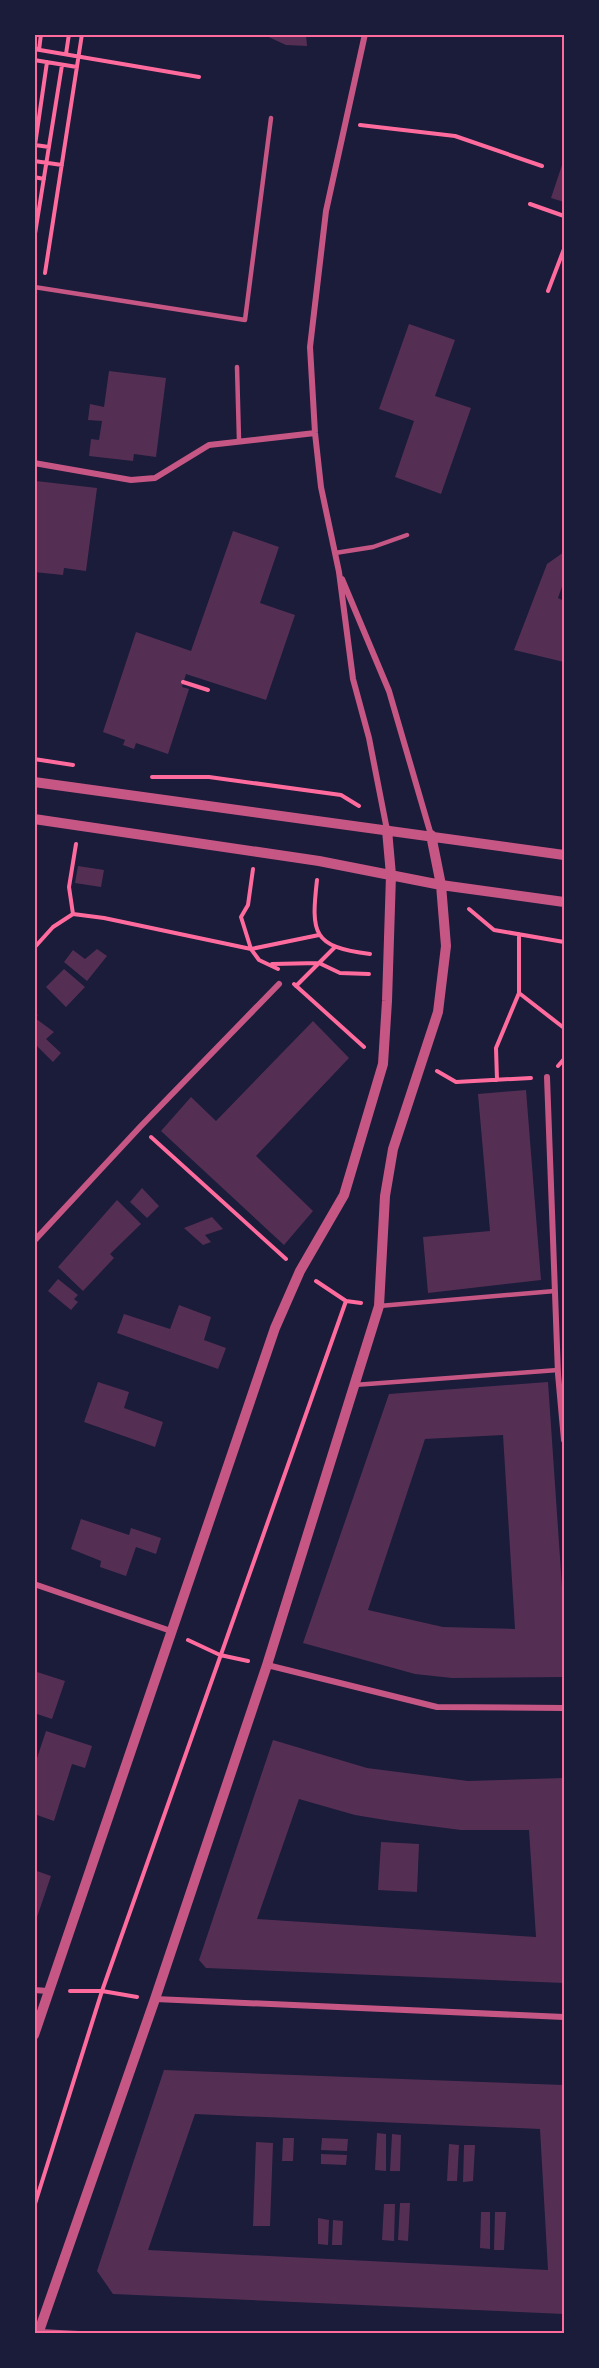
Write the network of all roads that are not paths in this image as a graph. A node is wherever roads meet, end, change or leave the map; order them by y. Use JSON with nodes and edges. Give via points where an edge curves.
{"nodes":[{"id":1,"x":365,"y":34,"type":"edge"},
{"id":2,"x":271,"y":118,"type":"dead end"},
{"id":3,"x":34,"y":287,"type":"edge"},
{"id":4,"x":237,"y":367,"type":"dead end"},
{"id":5,"x":315,"y":434,"type":"junction"},
{"id":6,"x":239,"y":440,"type":"junction"},
{"id":7,"x":34,"y":463,"type":"edge"},
{"id":8,"x":407,"y":536,"type":"dead end"},
{"id":9,"x":335,"y":553,"type":"junction"},
{"id":10,"x":339,"y":572,"type":"junction"},
{"id":11,"x":34,"y":782,"type":"edge"},
{"id":12,"x":34,"y":819,"type":"edge"},
{"id":13,"x":387,"y":830,"type":"junction"},
{"id":14,"x":431,"y":835,"type":"junction"},
{"id":15,"x":564,"y":855,"type":"edge"},
{"id":16,"x":391,"y":875,"type":"junction"},
{"id":17,"x":441,"y":885,"type":"junction"},
{"id":18,"x":564,"y":902,"type":"edge"},
{"id":19,"x":279,"y":984,"type":"dead end"},
{"id":20,"x":548,"y":1077,"type":"road end"},
{"id":21,"x":34,"y":1241,"type":"edge"},
{"id":22,"x":555,"y":1291,"type":"junction"},
{"id":23,"x":380,"y":1306,"type":"junction"},
{"id":24,"x":558,"y":1370,"type":"junction"},
{"id":25,"x":354,"y":1385,"type":"junction"},
{"id":26,"x":564,"y":1440,"type":"edge"},
{"id":27,"x":34,"y":1584,"type":"edge"},
{"id":28,"x":171,"y":1631,"type":"junction"},
{"id":29,"x":267,"y":1665,"type":"junction"},
{"id":30,"x":564,"y":1708,"type":"edge"},
{"id":31,"x":34,"y":1990,"type":"edge"},
{"id":32,"x":48,"y":1991,"type":"junction"},
{"id":33,"x":155,"y":1999,"type":"junction"},
{"id":34,"x":564,"y":2017,"type":"edge"},
{"id":35,"x":34,"y":2035,"type":"edge"},
{"id":36,"x":39,"y":2333,"type":"edge"},
{"id":37,"x":79,"y":2334,"type":"edge"}],
"edges":[{"from":1,"to":5,"type":"street","via":[[318,262],[310,346]]},
{"from":2,"to":3,"type":"lane","via":[[245,320]]},
{"from":4,"to":6,"type":"lane"},
{"from":5,"to":6,"type":"street"},
{"from":5,"to":9,"type":"street"},
{"from":6,"to":7,"type":"street","via":[[209,445],[155,478],[131,480]]},
{"from":8,"to":9,"type":"lane"},
{"from":9,"to":10,"type":"street"},
{"from":10,"to":13,"type":"street","via":[[353,679]]},
{"from":10,"to":14,"type":"street","via":[[389,691]]},
{"from":11,"to":13,"type":"street"},
{"from":12,"to":16,"type":"street"},
{"from":13,"to":14,"type":"street"},
{"from":13,"to":16,"type":"street"},
{"from":14,"to":15,"type":"street"},
{"from":14,"to":17,"type":"street"},
{"from":16,"to":17,"type":"street"},
{"from":16,"to":28,"type":"street","via":[[383,1064],[344,1195],[300,1271],[275,1328]]},
{"from":17,"to":18,"type":"street"},
{"from":17,"to":23,"type":"street","via":[[446,946],[438,1012],[393,1149],[385,1196]]},
{"from":19,"to":21,"type":"street"},
{"from":20,"to":22,"type":"street"},
{"from":22,"to":23,"type":"lane"},
{"from":22,"to":24,"type":"street"},
{"from":23,"to":25,"type":"street"},
{"from":24,"to":25,"type":"lane"},
{"from":24,"to":26,"type":"street"},
{"from":25,"to":29,"type":"street"},
{"from":27,"to":28,"type":"street"},
{"from":28,"to":32,"type":"street"},
{"from":29,"to":30,"type":"street","via":[[437,1707]]},
{"from":29,"to":33,"type":"street"},
{"from":31,"to":32,"type":"street"},
{"from":32,"to":35,"type":"street"},
{"from":33,"to":34,"type":"street"},
{"from":33,"to":36,"type":"street"},
{"from":36,"to":37,"type":"street"}]}
